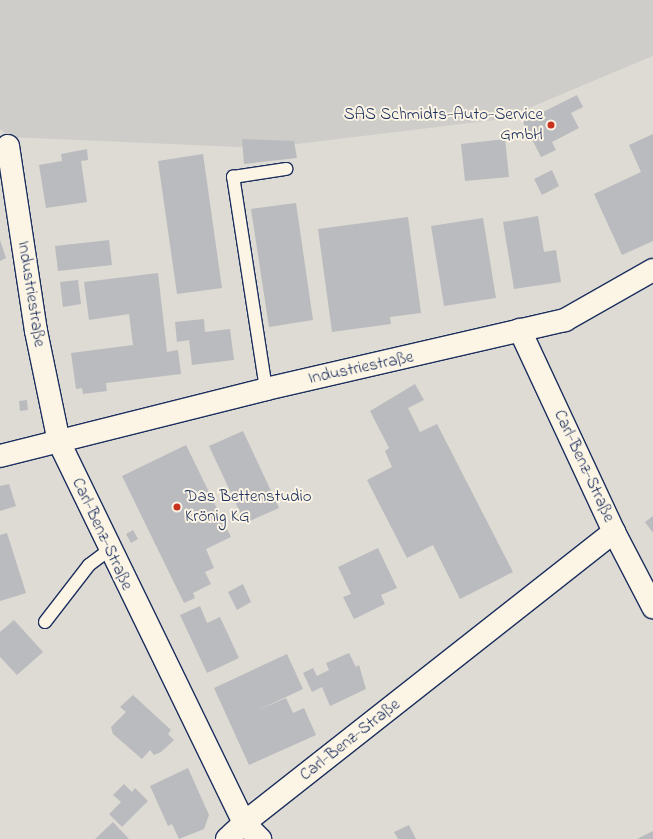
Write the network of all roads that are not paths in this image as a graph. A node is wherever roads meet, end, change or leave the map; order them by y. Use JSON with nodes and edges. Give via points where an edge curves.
{"nodes":[{"id":1,"x":4,"y":142,"type":"edge"},
{"id":2,"x":286,"y":169,"type":"dead end"},
{"id":3,"x":653,"y":270,"type":"edge"},
{"id":4,"x":520,"y":330,"type":"junction"},
{"id":5,"x":266,"y":389,"type":"junction"},
{"id":6,"x":59,"y":442,"type":"junction"},
{"id":7,"x":0,"y":456,"type":"edge"},
{"id":8,"x":614,"y":532,"type":"junction"},
{"id":9,"x":109,"y":550,"type":"junction"},
{"id":10,"x":653,"y":607,"type":"edge"},
{"id":11,"x":45,"y":622,"type":"dead end"},
{"id":12,"x":244,"y":823,"type":"junction"},
{"id":13,"x":227,"y":839,"type":"edge"},
{"id":14,"x":260,"y":839,"type":"edge"}],
"edges":[{"from":1,"to":6,"type":"street","name":"Industriestraße","via":[[36,331]]},
{"from":2,"to":5,"type":"lane","via":[[233,176]]},
{"from":3,"to":4,"type":"street","name":"Industriestraße","via":[[565,320]]},
{"from":4,"to":5,"type":"street","name":"Industriestraße"},
{"from":4,"to":8,"type":"street","name":"Carl-Benz-Straße"},
{"from":5,"to":6,"type":"street","name":"Industriestraße"},
{"from":6,"to":7,"type":"street","name":"Industriestraße"},
{"from":6,"to":9,"type":"street","name":"Carl-Benz-Straße"},
{"from":8,"to":10,"type":"street"},
{"from":8,"to":12,"type":"street","name":"Carl-Benz-Straße"},
{"from":9,"to":11,"type":"lane","via":[[89,565]]},
{"from":9,"to":12,"type":"street","name":"Carl-Benz-Straße"},
{"from":12,"to":13,"type":"street"},
{"from":12,"to":14,"type":"street"}]}
